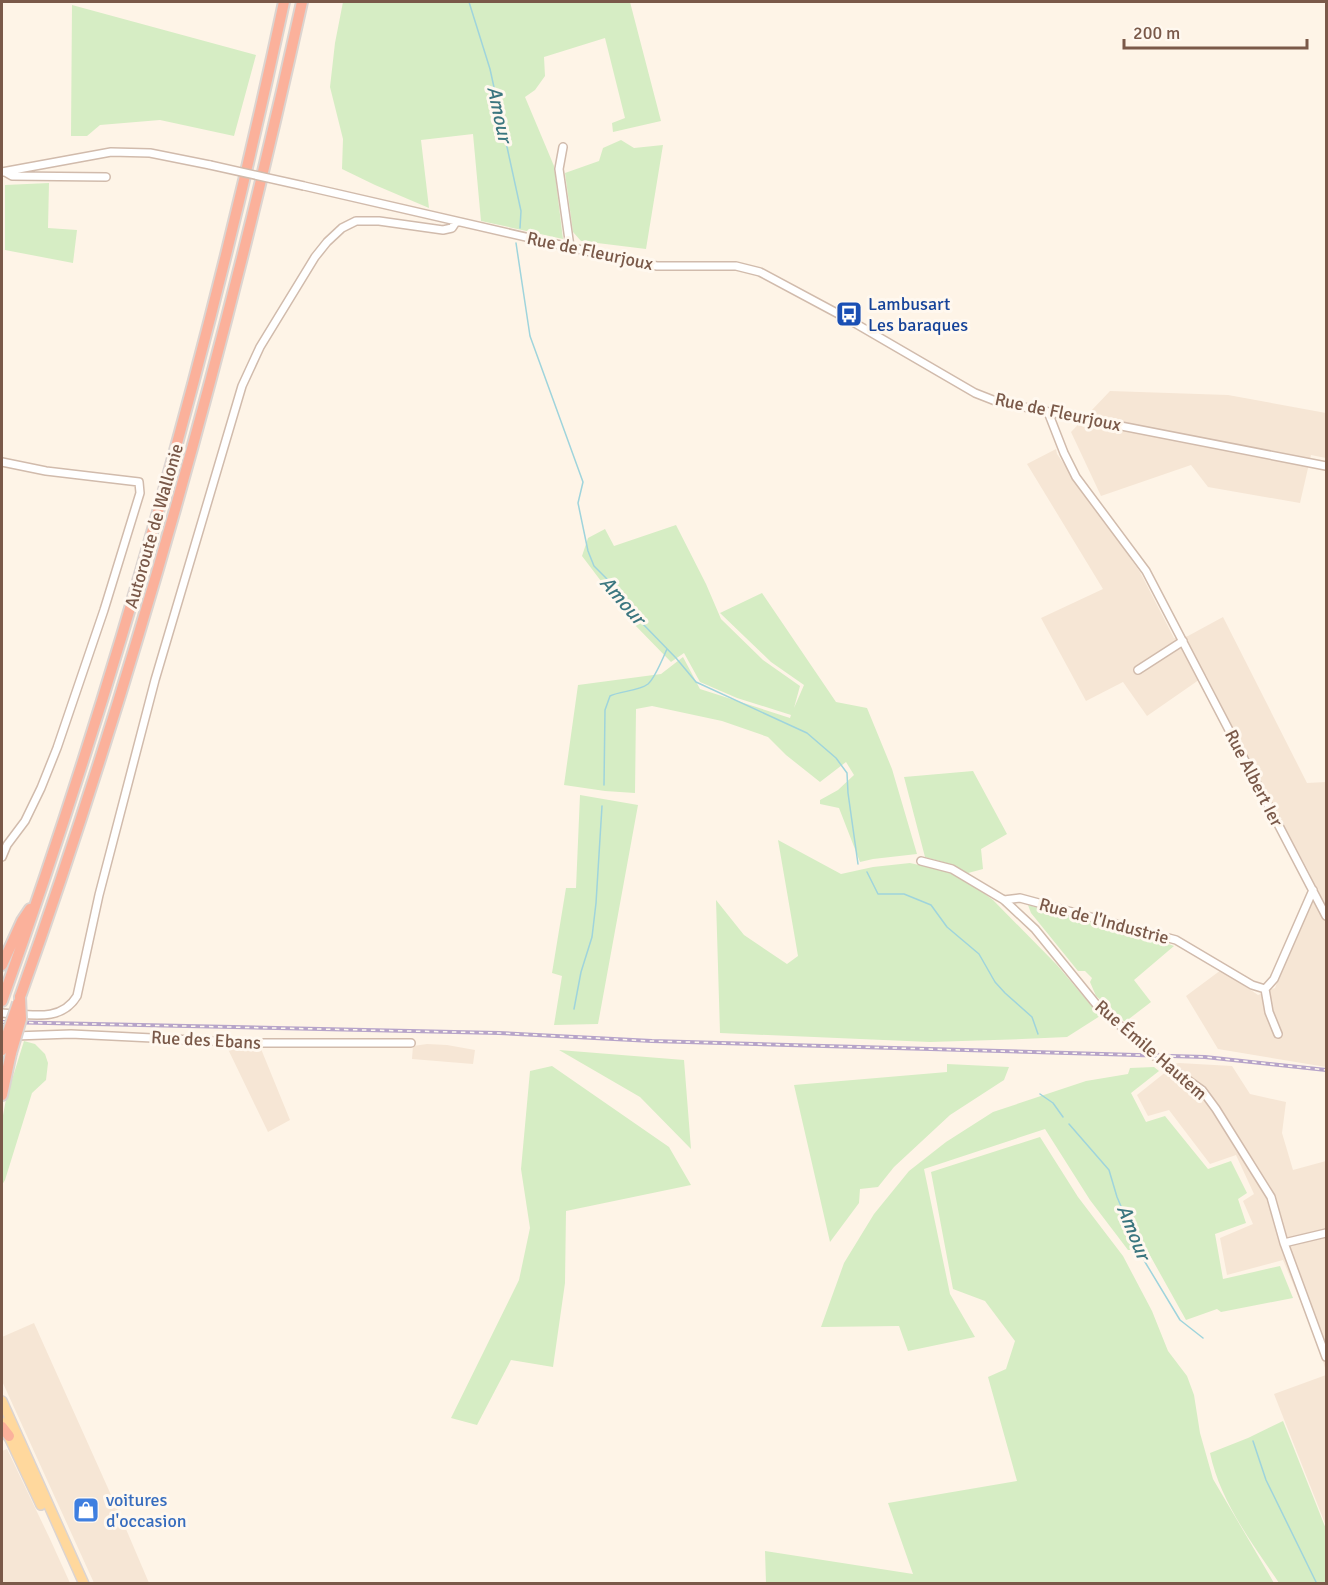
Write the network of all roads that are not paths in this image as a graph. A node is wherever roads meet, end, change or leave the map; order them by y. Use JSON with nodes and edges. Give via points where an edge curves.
{"nodes":[{"id":1,"x":284,"y":2,"type":"edge"},
{"id":2,"x":302,"y":2,"type":"edge"},
{"id":3,"x":564,"y":147,"type":"dead end"},
{"id":4,"x":3,"y":172,"type":"edge"},
{"id":5,"x":106,"y":177,"type":"dead end"},
{"id":6,"x":456,"y":222,"type":"junction"},
{"id":7,"x":570,"y":247,"type":"junction"},
{"id":8,"x":1048,"y":412,"type":"junction"},
{"id":9,"x":2,"y":462,"type":"edge"},
{"id":10,"x":1326,"y":466,"type":"edge"},
{"id":11,"x":1183,"y":641,"type":"junction"},
{"id":12,"x":1138,"y":670,"type":"dead end"},
{"id":13,"x":2,"y":857,"type":"edge"},
{"id":14,"x":921,"y":861,"type":"dead end"},
{"id":15,"x":1313,"y":890,"type":"junction"},
{"id":16,"x":37,"y":899,"type":"junction"},
{"id":17,"x":1004,"y":900,"type":"junction"},
{"id":18,"x":1326,"y":916,"type":"edge"},
{"id":19,"x":2,"y":965,"type":"edge"},
{"id":20,"x":1265,"y":989,"type":"junction"},
{"id":21,"x":2,"y":999,"type":"edge"},
{"id":22,"x":2,"y":1013,"type":"edge"},
{"id":23,"x":1278,"y":1034,"type":"dead end"},
{"id":24,"x":2,"y":1036,"type":"edge"},
{"id":25,"x":411,"y":1043,"type":"dead end"},
{"id":26,"x":6,"y":1052,"type":"edge"},
{"id":27,"x":2,"y":1095,"type":"edge"},
{"id":28,"x":1326,"y":1234,"type":"edge"},
{"id":29,"x":1284,"y":1243,"type":"junction"},
{"id":30,"x":1326,"y":1357,"type":"edge"},
{"id":31,"x":2,"y":1401,"type":"edge"},
{"id":32,"x":2,"y":1422,"type":"edge"},
{"id":33,"x":5,"y":1432,"type":"edge"},
{"id":34,"x":77,"y":1584,"type":"edge"},
{"id":35,"x":84,"y":1584,"type":"edge"}],
"edges":[{"from":1,"to":16,"type":"highway","name":"Autoroute de Wallonie","via":[[178,442],[112,669]]},
{"from":2,"to":26,"type":"highway","name":"Autoroute de Wallonie","bridge":true,"via":[[232,299],[166,548],[86,807],[20,997],[21,1019]]},
{"from":3,"to":7,"type":"street","via":[[559,169]]},
{"from":4,"to":5,"type":"street","name":"Rue de Fleurjoux","via":[[12,176]]},
{"from":4,"to":6,"type":"street","name":"Rue de Fleurjoux","bridge":true,"via":[[111,152],[150,153]]},
{"from":6,"to":7,"type":"street","name":"Rue de Fleurjoux"},
{"from":6,"to":22,"type":"street","via":[[452,228],[443,230],[379,221],[356,221],[342,228],[315,257],[260,347],[242,386],[155,680],[77,996],[68,1009],[51,1015]]},
{"from":7,"to":8,"type":"street","name":"Rue de Fleurjoux","via":[[657,266],[736,266],[760,272],[975,393]]},
{"from":8,"to":10,"type":"street","name":"Rue de Fleurjoux"},
{"from":8,"to":11,"type":"street","name":"Rue Albert Ier","via":[[1076,477],[1146,571]]},
{"from":9,"to":13,"type":"street","via":[[139,482],[140,493],[53,758],[25,821]]},
{"from":11,"to":12,"type":"street"},
{"from":11,"to":15,"type":"street","name":"Rue Albert Ier"},
{"from":14,"to":17,"type":"street","name":"Rue Émile Hautem","via":[[952,869]]},
{"from":15,"to":18,"type":"street","name":"Rue Albert Ier"},
{"from":15,"to":20,"type":"street","via":[[1274,979]]},
{"from":16,"to":19,"type":"highway"},
{"from":16,"to":21,"type":"highway","name":"Autoroute de Wallonie"},
{"from":17,"to":20,"type":"street","name":"Rue de l'Industrie","via":[[1020,898],[1176,940]]},
{"from":17,"to":29,"type":"street","name":"Rue Émile Hautem","via":[[1035,929],[1096,1004],[1153,1055],[1202,1090],[1271,1197]]},
{"from":20,"to":23,"type":"street"},
{"from":24,"to":25,"type":"street","name":"Rue des Ebans","via":[[71,1034],[254,1043]]},
{"from":26,"to":27,"type":"highway","name":"Autoroute de Wallonie"},
{"from":28,"to":29,"type":"street"},
{"from":29,"to":30,"type":"street","name":"Rue Émile Hautem"},
{"from":31,"to":35,"type":"main road"},
{"from":32,"to":33,"type":"main road"},
{"from":33,"to":34,"type":"main road"}]}
